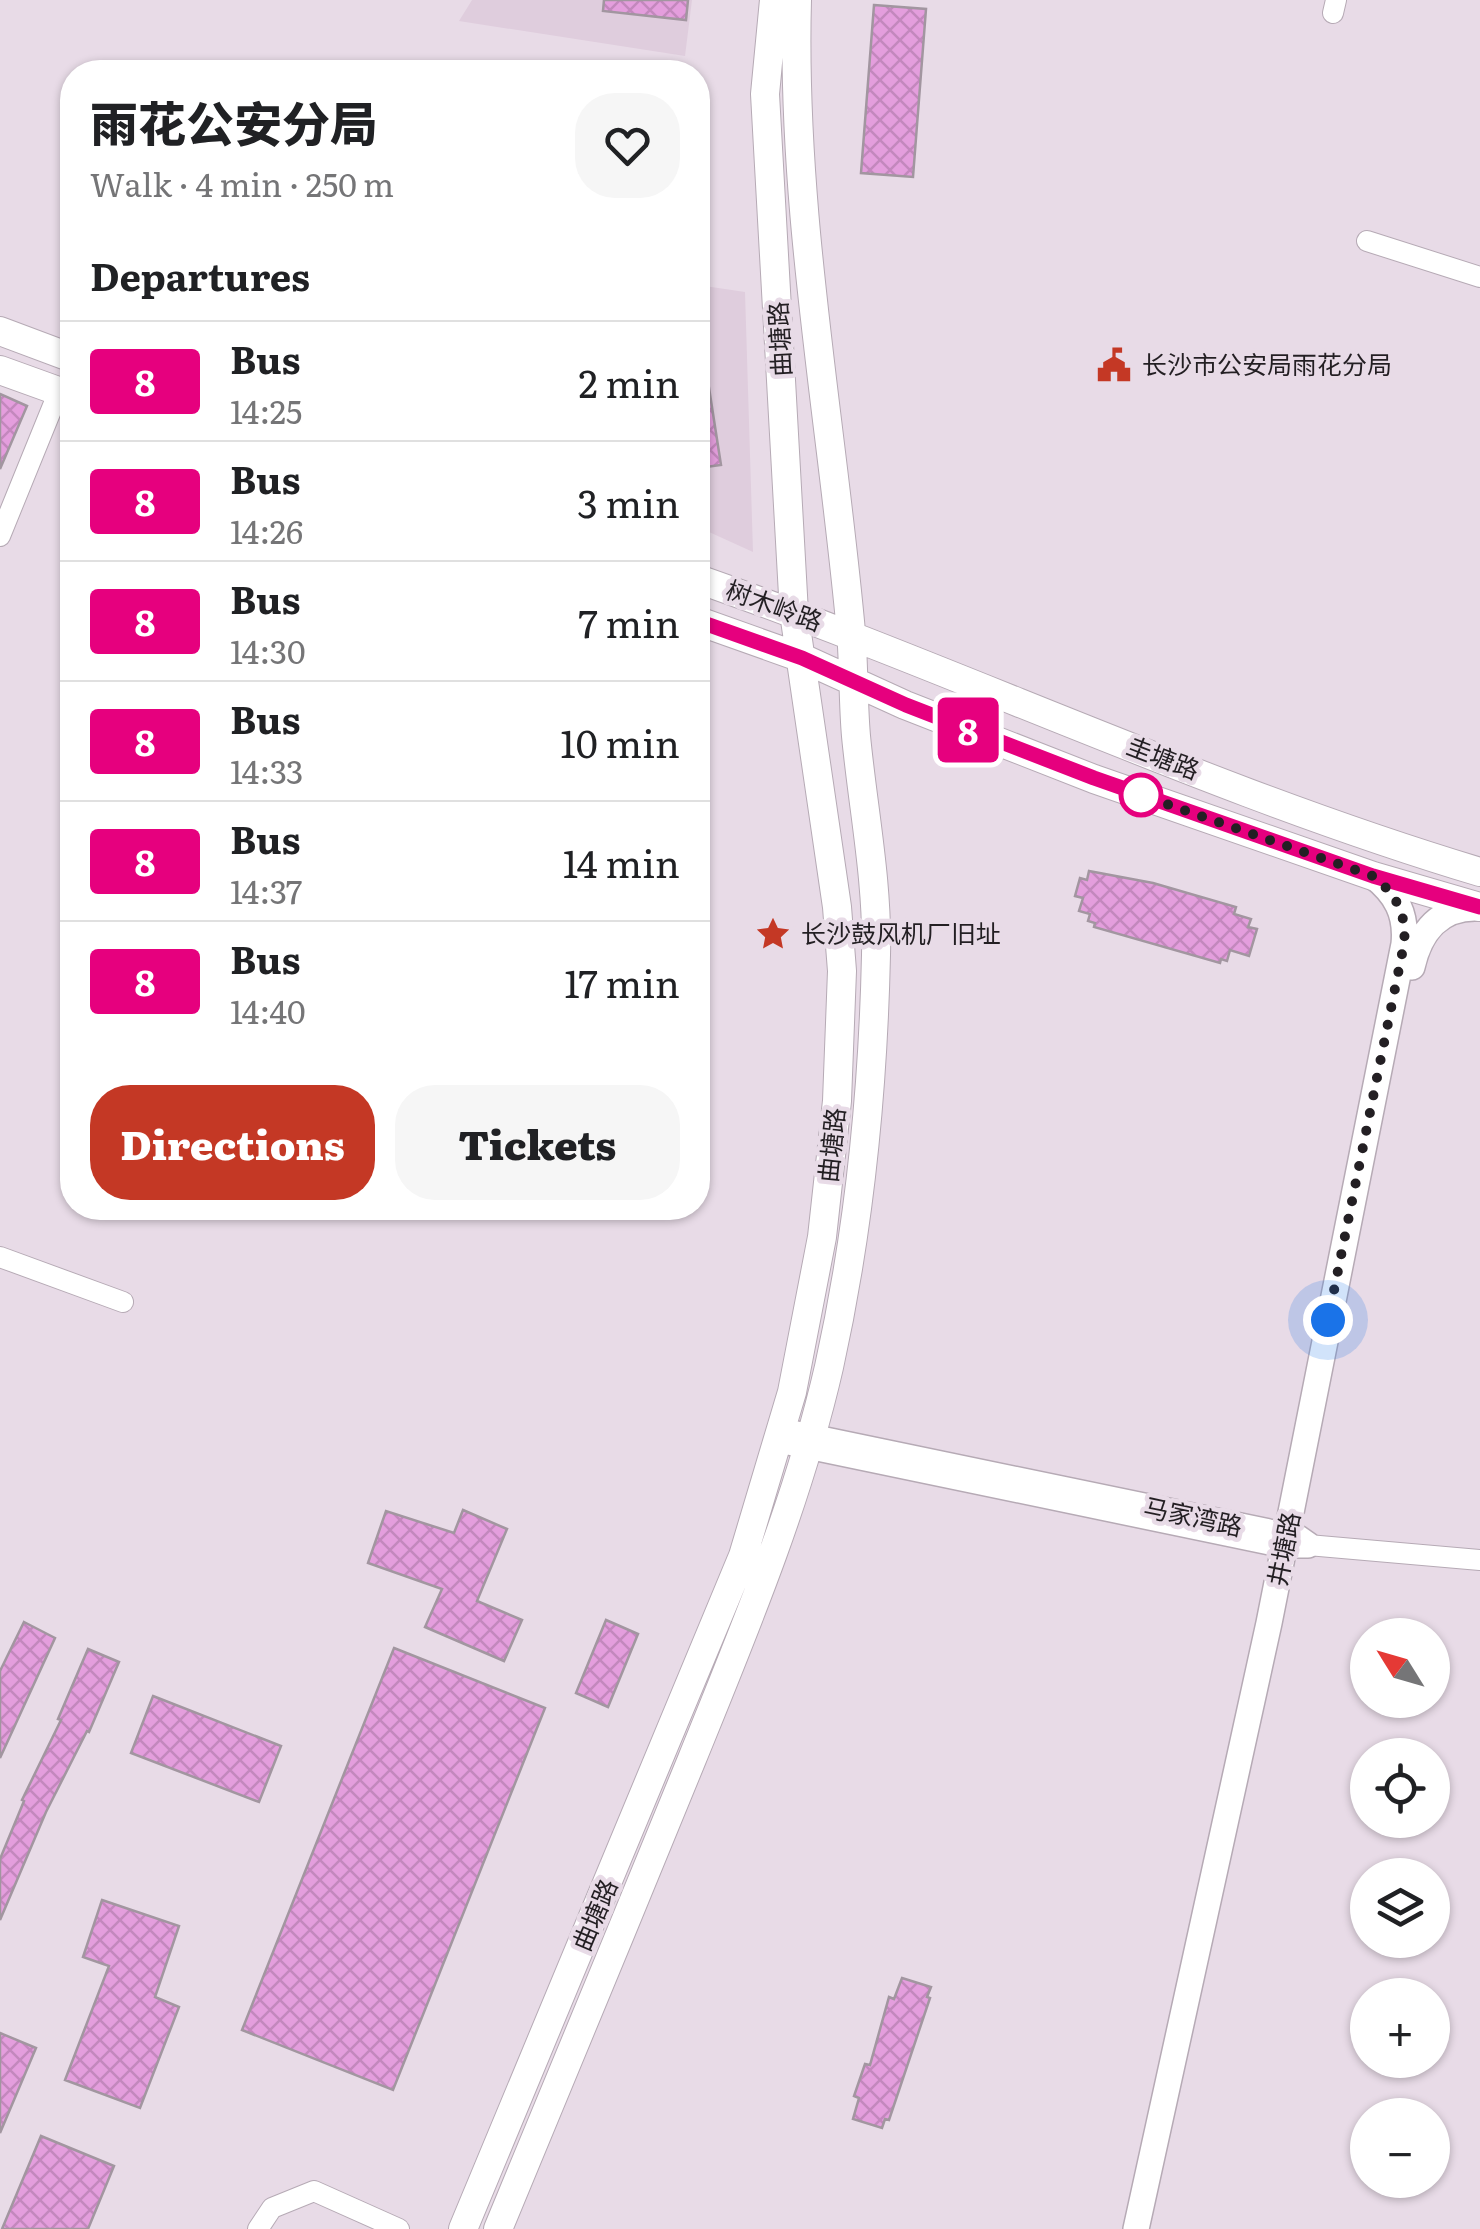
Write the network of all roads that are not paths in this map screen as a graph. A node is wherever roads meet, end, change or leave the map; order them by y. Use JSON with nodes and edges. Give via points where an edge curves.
{"nodes":[{"id":1,"x":774,"y":0,"type":"edge"},
{"id":2,"x":797,"y":0,"type":"edge"},
{"id":3,"x":1367,"y":241,"type":"dead end"},
{"id":4,"x":1480,"y":277,"type":"edge"},
{"id":5,"x":0,"y":331,"type":"edge"},
{"id":6,"x":60,"y":354,"type":"edge"},
{"id":7,"x":0,"y":370,"type":"edge"},
{"id":8,"x":60,"y":392,"type":"edge"},
{"id":9,"x":60,"y":407,"type":"edge"},
{"id":10,"x":0,"y":536,"type":"edge"},
{"id":11,"x":710,"y":583,"type":"edge"},
{"id":12,"x":794,"y":613,"type":"junction"},
{"id":13,"x":710,"y":625,"type":"edge"},
{"id":14,"x":851,"y":634,"type":"junction"},
{"id":15,"x":802,"y":658,"type":"junction"},
{"id":16,"x":853,"y":681,"type":"junction"},
{"id":17,"x":1480,"y":872,"type":"edge"},
{"id":18,"x":1373,"y":876,"type":"junction"},
{"id":19,"x":1480,"y":908,"type":"edge"},
{"id":20,"x":0,"y":1257,"type":"edge"},
{"id":21,"x":123,"y":1302,"type":"dead end"},
{"id":22,"x":794,"y":1439,"type":"junction"},
{"id":23,"x":1294,"y":1542,"type":"junction"},
{"id":24,"x":1480,"y":1560,"type":"edge"},
{"id":25,"x":258,"y":2229,"type":"edge"},
{"id":26,"x":399,"y":2229,"type":"edge"},
{"id":27,"x":463,"y":2229,"type":"edge"},
{"id":28,"x":498,"y":2229,"type":"edge"},
{"id":29,"x":1136,"y":2229,"type":"edge"},
{"id":30,"x":1147,"y":2229,"type":"edge"}],
"edges":[{"from":1,"to":12,"type":"main road","name":"曲塘路","via":[[765,94]]},
{"from":2,"to":14,"type":"main road","name":"曲塘路","via":[[795,73],[816,351]]},
{"from":3,"to":4,"type":"street"},
{"from":5,"to":6,"type":"main road"},
{"from":7,"to":8,"type":"main road"},
{"from":9,"to":10,"type":"street"},
{"from":11,"to":12,"type":"main road","name":"树木岭路"},
{"from":12,"to":14,"type":"main road","name":"树木岭路"},
{"from":12,"to":15,"type":"main road","name":"曲塘路"},
{"from":13,"to":15,"type":"main road","name":"树木岭路"},
{"from":14,"to":16,"type":"main road","name":"曲塘路"},
{"from":14,"to":17,"type":"main road","name":"圭塘路","via":[[1044,713]]},
{"from":15,"to":16,"type":"main road","name":"树木岭路"},
{"from":15,"to":22,"type":"main road","name":"曲塘路","via":[[842,971],[837,1101]]},
{"from":16,"to":18,"type":"main road","name":"圭塘路","via":[[1094,778]]},
{"from":16,"to":22,"type":"main road","name":"曲塘路","via":[[875,900],[866,1143],[828,1369]]},
{"from":18,"to":19,"type":"main road","name":"圭塘路"},
{"from":18,"to":23,"type":"street","name":"井塘路","via":[[1404,914],[1404,944]]},
{"from":19,"to":23,"type":"street","name":"井塘路","via":[[1444,914],[1416,948]]},
{"from":20,"to":21,"type":"street"},
{"from":22,"to":23,"type":"street","name":"马家湾路"},
{"from":22,"to":27,"type":"main road","name":"曲塘路"},
{"from":22,"to":28,"type":"main road","name":"曲塘路","via":[[793,1496],[743,1632]]},
{"from":23,"to":24,"type":"street"},
{"from":23,"to":29,"type":"street","name":"井塘路"},
{"from":23,"to":30,"type":"street","name":"井塘路"},
{"from":25,"to":26,"type":"street","via":[[272,2208],[314,2191]]}]}
